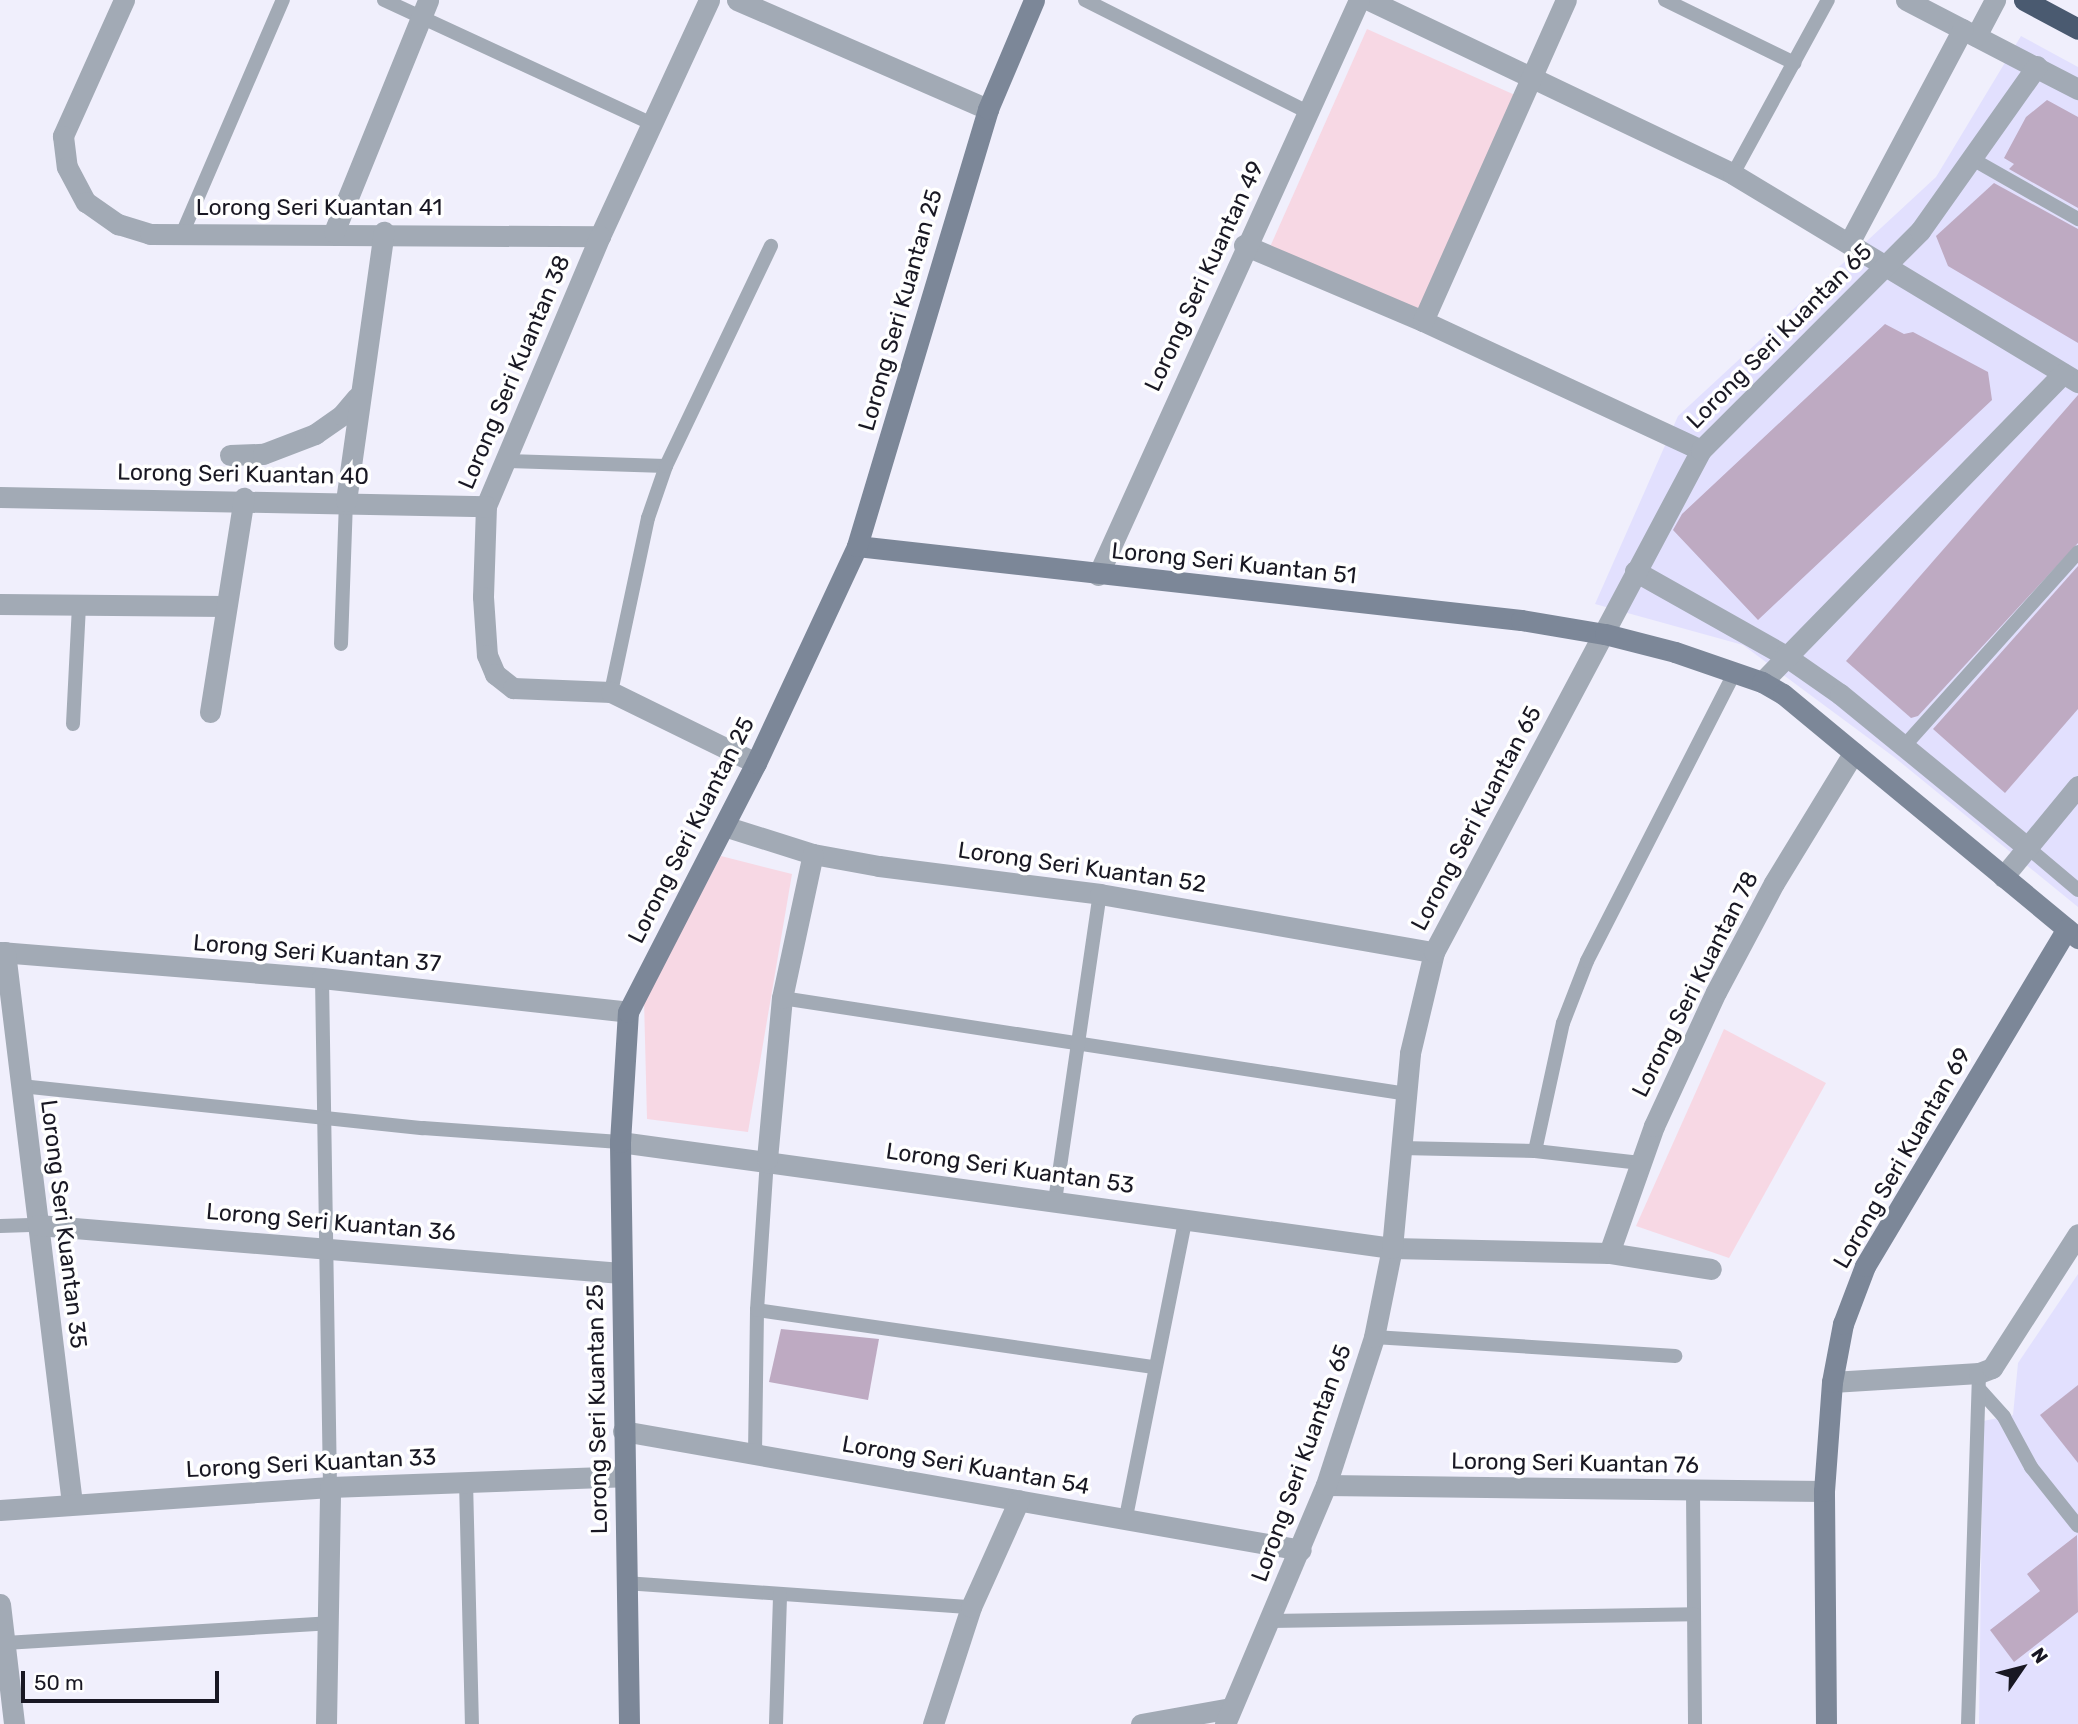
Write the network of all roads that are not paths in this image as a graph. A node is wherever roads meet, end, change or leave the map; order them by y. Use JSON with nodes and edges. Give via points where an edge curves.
{"nodes":[{"id":1,"x":124,"y":0,"type":"edge"},
{"id":2,"x":283,"y":0,"type":"edge"},
{"id":3,"x":384,"y":0,"type":"edge"},
{"id":4,"x":709,"y":0,"type":"edge"},
{"id":5,"x":737,"y":0,"type":"edge"},
{"id":6,"x":1034,"y":0,"type":"edge"},
{"id":7,"x":1085,"y":0,"type":"edge"},
{"id":8,"x":1359,"y":0,"type":"edge"},
{"id":9,"x":1369,"y":0,"type":"edge"},
{"id":10,"x":1566,"y":0,"type":"edge"},
{"id":11,"x":1665,"y":0,"type":"edge"},
{"id":12,"x":1828,"y":0,"type":"edge"},
{"id":13,"x":1906,"y":0,"type":"edge"},
{"id":14,"x":1995,"y":0,"type":"edge"},
{"id":15,"x":2024,"y":0,"type":"edge"},
{"id":16,"x":425,"y":8,"type":"edge"},
{"id":17,"x":2078,"y":29,"type":"edge"},
{"id":18,"x":1969,"y":32,"type":"junction"},
{"id":19,"x":1794,"y":63,"type":"junction"},
{"id":20,"x":2038,"y":66,"type":"junction"},
{"id":21,"x":1531,"y":78,"type":"junction"},
{"id":22,"x":2078,"y":89,"type":"edge"},
{"id":23,"x":988,"y":109,"type":"junction"},
{"id":24,"x":1310,"y":113,"type":"junction"},
{"id":25,"x":652,"y":124,"type":"junction"},
{"id":26,"x":1974,"y":160,"type":"junction"},
{"id":27,"x":1733,"y":174,"type":"junction"},
{"id":28,"x":2078,"y":219,"type":"edge"},
{"id":29,"x":334,"y":232,"type":"junction"},
{"id":30,"x":384,"y":232,"type":"junction"},
{"id":31,"x":183,"y":234,"type":"junction"},
{"id":32,"x":600,"y":236,"type":"junction"},
{"id":33,"x":1849,"y":243,"type":"junction"},
{"id":34,"x":1244,"y":245,"type":"junction"},
{"id":35,"x":771,"y":246,"type":"dead end"},
{"id":36,"x":1888,"y":267,"type":"junction"},
{"id":37,"x":1423,"y":321,"type":"junction"},
{"id":38,"x":2070,"y":378,"type":"edge"},
{"id":39,"x":357,"y":397,"type":"junction"},
{"id":40,"x":1701,"y":450,"type":"junction"},
{"id":41,"x":230,"y":455,"type":"dead end"},
{"id":42,"x":505,"y":461,"type":"junction"},
{"id":43,"x":666,"y":466,"type":"junction"},
{"id":44,"x":0,"y":497,"type":"edge"},
{"id":45,"x":244,"y":498,"type":"junction"},
{"id":46,"x":346,"y":501,"type":"junction"},
{"id":47,"x":486,"y":506,"type":"junction"},
{"id":48,"x":857,"y":546,"type":"junction"},
{"id":49,"x":2078,"y":552,"type":"edge"},
{"id":50,"x":1636,"y":571,"type":"junction"},
{"id":51,"x":1098,"y":575,"type":"junction"},
{"id":52,"x":0,"y":604,"type":"edge"},
{"id":53,"x":79,"y":605,"type":"junction"},
{"id":54,"x":225,"y":606,"type":"junction"},
{"id":55,"x":1605,"y":634,"type":"junction"},
{"id":56,"x":341,"y":645,"type":"dead end"},
{"id":57,"x":1784,"y":656,"type":"junction"},
{"id":58,"x":1735,"y":672,"type":"junction"},
{"id":59,"x":1762,"y":681,"type":"junction"},
{"id":60,"x":611,"y":692,"type":"junction"},
{"id":61,"x":210,"y":712,"type":"dead end"},
{"id":62,"x":72,"y":724,"type":"dead end"},
{"id":63,"x":1906,"y":744,"type":"junction"},
{"id":64,"x":1854,"y":752,"type":"junction"},
{"id":65,"x":756,"y":763,"type":"junction"},
{"id":66,"x":2078,"y":786,"type":"edge"},
{"id":67,"x":724,"y":826,"type":"junction"},
{"id":68,"x":2026,"y":846,"type":"junction"},
{"id":69,"x":813,"y":854,"type":"junction"},
{"id":70,"x":2003,"y":877,"type":"junction"},
{"id":71,"x":2078,"y":890,"type":"edge"},
{"id":72,"x":1100,"y":894,"type":"junction"},
{"id":73,"x":2073,"y":933,"type":"edge"},
{"id":74,"x":2,"y":952,"type":"edge"},
{"id":75,"x":1434,"y":953,"type":"junction"},
{"id":76,"x":321,"y":978,"type":"junction"},
{"id":77,"x":782,"y":998,"type":"junction"},
{"id":78,"x":628,"y":1012,"type":"junction"},
{"id":79,"x":1078,"y":1046,"type":"junction"},
{"id":80,"x":21,"y":1086,"type":"junction"},
{"id":81,"x":1407,"y":1094,"type":"junction"},
{"id":82,"x":321,"y":1114,"type":"junction"},
{"id":83,"x":620,"y":1142,"type":"junction"},
{"id":84,"x":1401,"y":1149,"type":"junction"},
{"id":85,"x":1535,"y":1151,"type":"junction"},
{"id":86,"x":767,"y":1159,"type":"junction"},
{"id":87,"x":1640,"y":1163,"type":"junction"},
{"id":88,"x":1055,"y":1201,"type":"junction"},
{"id":89,"x":1185,"y":1221,"type":"junction"},
{"id":90,"x":38,"y":1225,"type":"junction"},
{"id":91,"x":0,"y":1226,"type":"edge"},
{"id":92,"x":2078,"y":1234,"type":"edge"},
{"id":93,"x":323,"y":1247,"type":"junction"},
{"id":94,"x":1392,"y":1248,"type":"junction"},
{"id":95,"x":1609,"y":1253,"type":"junction"},
{"id":96,"x":1711,"y":1269,"type":"dead end"},
{"id":97,"x":621,"y":1273,"type":"junction"},
{"id":98,"x":757,"y":1310,"type":"junction"},
{"id":99,"x":1374,"y":1337,"type":"junction"},
{"id":100,"x":1675,"y":1356,"type":"dead end"},
{"id":101,"x":1154,"y":1367,"type":"junction"},
{"id":102,"x":1832,"y":1382,"type":"junction"},
{"id":103,"x":1980,"y":1382,"type":"junction"},
{"id":104,"x":623,"y":1431,"type":"junction"},
{"id":105,"x":755,"y":1454,"type":"junction"},
{"id":106,"x":625,"y":1476,"type":"junction"},
{"id":107,"x":466,"y":1480,"type":"junction"},
{"id":108,"x":1326,"y":1485,"type":"junction"},
{"id":109,"x":330,"y":1487,"type":"junction"},
{"id":110,"x":1824,"y":1491,"type":"junction"},
{"id":111,"x":1693,"y":1492,"type":"junction"},
{"id":112,"x":1019,"y":1500,"type":"junction"},
{"id":113,"x":72,"y":1503,"type":"junction"},
{"id":114,"x":0,"y":1510,"type":"edge"},
{"id":115,"x":1125,"y":1522,"type":"junction"},
{"id":116,"x":2078,"y":1527,"type":"edge"},
{"id":117,"x":1301,"y":1550,"type":"junction"},
{"id":118,"x":625,"y":1583,"type":"junction"},
{"id":119,"x":780,"y":1594,"type":"junction"},
{"id":120,"x":0,"y":1604,"type":"edge"},
{"id":121,"x":971,"y":1607,"type":"junction"},
{"id":122,"x":1694,"y":1614,"type":"junction"},
{"id":123,"x":1270,"y":1621,"type":"junction"},
{"id":124,"x":328,"y":1623,"type":"junction"},
{"id":125,"x":5,"y":1643,"type":"junction"},
{"id":126,"x":1228,"y":1716,"type":"edge"},
{"id":127,"x":14,"y":1724,"type":"edge"},
{"id":128,"x":326,"y":1724,"type":"edge"},
{"id":129,"x":472,"y":1724,"type":"edge"},
{"id":130,"x":629,"y":1724,"type":"edge"},
{"id":131,"x":776,"y":1724,"type":"edge"},
{"id":132,"x":933,"y":1724,"type":"edge"},
{"id":133,"x":1141,"y":1724,"type":"edge"},
{"id":134,"x":1695,"y":1724,"type":"edge"},
{"id":135,"x":1826,"y":1724,"type":"edge"},
{"id":136,"x":1968,"y":1724,"type":"edge"}],
"edges":[{"from":1,"to":31,"type":"street","name":"Lorong Seri Kuantan 41","via":[[63,136],[67,167],[86,202],[118,224],[150,234]]},
{"from":2,"to":31,"type":"lane"},
{"from":3,"to":16,"type":"lane"},
{"from":4,"to":25,"type":"street","name":"Lorong Seri Kuantan 38"},
{"from":5,"to":23,"type":"street"},
{"from":6,"to":23,"type":"street","name":"Lorong Seri Kuantan 25"},
{"from":7,"to":24,"type":"lane"},
{"from":8,"to":24,"type":"street","name":"Lorong Seri Kuantan 49"},
{"from":9,"to":21,"type":"street"},
{"from":10,"to":21,"type":"street"},
{"from":11,"to":19,"type":"lane"},
{"from":12,"to":19,"type":"lane"},
{"from":13,"to":18,"type":"street"},
{"from":14,"to":18,"type":"street"},
{"from":15,"to":17,"type":"highway"},
{"from":16,"to":25,"type":"lane"},
{"from":16,"to":29,"type":"street"},
{"from":18,"to":20,"type":"street"},
{"from":18,"to":33,"type":"street"},
{"from":19,"to":27,"type":"lane"},
{"from":20,"to":22,"type":"street"},
{"from":20,"to":26,"type":"street","name":"Lorong Seri Kuantan 65"},
{"from":21,"to":27,"type":"street"},
{"from":21,"to":37,"type":"street"},
{"from":23,"to":48,"type":"street","name":"Lorong Seri Kuantan 25"},
{"from":24,"to":34,"type":"street","name":"Lorong Seri Kuantan 49"},
{"from":25,"to":32,"type":"street","name":"Lorong Seri Kuantan 38"},
{"from":26,"to":28,"type":"lane"},
{"from":26,"to":36,"type":"street","name":"Lorong Seri Kuantan 65"},
{"from":27,"to":33,"type":"street"},
{"from":29,"to":30,"type":"street","name":"Lorong Seri Kuantan 41"},
{"from":29,"to":31,"type":"street","name":"Lorong Seri Kuantan 41"},
{"from":30,"to":32,"type":"street","name":"Lorong Seri Kuantan 41"},
{"from":30,"to":39,"type":"street"},
{"from":32,"to":42,"type":"street","name":"Lorong Seri Kuantan 38"},
{"from":33,"to":36,"type":"street"},
{"from":34,"to":37,"type":"street"},
{"from":34,"to":51,"type":"street","name":"Lorong Seri Kuantan 49"},
{"from":35,"to":43,"type":"lane"},
{"from":36,"to":38,"type":"street"},
{"from":36,"to":40,"type":"street","name":"Lorong Seri Kuantan 65"},
{"from":37,"to":40,"type":"street"},
{"from":38,"to":57,"type":"street"},
{"from":39,"to":41,"type":"street","via":[[342,415],[315,434],[263,454]]},
{"from":39,"to":46,"type":"street"},
{"from":40,"to":50,"type":"street","name":"Lorong Seri Kuantan 65"},
{"from":42,"to":43,"type":"lane"},
{"from":42,"to":47,"type":"street","name":"Lorong Seri Kuantan 38"},
{"from":43,"to":60,"type":"lane","via":[[648,518]]},
{"from":44,"to":45,"type":"street","name":"Lorong Seri Kuantan 40"},
{"from":45,"to":46,"type":"street","name":"Lorong Seri Kuantan 40"},
{"from":45,"to":54,"type":"street"},
{"from":46,"to":47,"type":"street","name":"Lorong Seri Kuantan 40"},
{"from":46,"to":56,"type":"lane"},
{"from":47,"to":60,"type":"street","name":"Lorong Seri Kuantan 38","via":[[483,597],[487,655],[495,674],[513,688]]},
{"from":48,"to":51,"type":"street","name":"Lorong Seri Kuantan 51"},
{"from":48,"to":65,"type":"street","name":"Lorong Seri Kuantan 25"},
{"from":49,"to":63,"type":"lane"},
{"from":50,"to":55,"type":"street","name":"Lorong Seri Kuantan 65"},
{"from":50,"to":57,"type":"street"},
{"from":51,"to":55,"type":"street","name":"Lorong Seri Kuantan 51","via":[[1508,619]]},
{"from":52,"to":53,"type":"street"},
{"from":53,"to":54,"type":"street"},
{"from":53,"to":62,"type":"lane"},
{"from":54,"to":61,"type":"street"},
{"from":55,"to":58,"type":"street","name":"Lorong Seri Kuantan 51"},
{"from":55,"to":75,"type":"street","name":"Lorong Seri Kuantan 65"},
{"from":57,"to":59,"type":"street"},
{"from":57,"to":63,"type":"street"},
{"from":58,"to":59,"type":"street","name":"Lorong Seri Kuantan 51"},
{"from":58,"to":85,"type":"lane","via":[[1587,961],[1563,1023]]},
{"from":59,"to":64,"type":"street","name":"Lorong Seri Kuantan 51"},
{"from":60,"to":65,"type":"street","name":"Lorong Seri Kuantan 38"},
{"from":63,"to":68,"type":"street"},
{"from":64,"to":70,"type":"street","name":"Lorong Seri Kuantan 51"},
{"from":64,"to":87,"type":"street","name":"Lorong Seri Kuantan 78","via":[[1774,883],[1716,992]]},
{"from":65,"to":67,"type":"street","name":"Lorong Seri Kuantan 25"},
{"from":66,"to":68,"type":"street"},
{"from":67,"to":69,"type":"street","name":"Lorong Seri Kuantan 52"},
{"from":67,"to":78,"type":"street","name":"Lorong Seri Kuantan 25"},
{"from":68,"to":70,"type":"street"},
{"from":68,"to":71,"type":"lane"},
{"from":69,"to":72,"type":"street","name":"Lorong Seri Kuantan 52"},
{"from":69,"to":77,"type":"street"},
{"from":70,"to":73,"type":"street","name":"Lorong Seri Kuantan 51"},
{"from":72,"to":75,"type":"street","name":"Lorong Seri Kuantan 52"},
{"from":72,"to":79,"type":"lane"},
{"from":73,"to":102,"type":"street","name":"Lorong Seri Kuantan 69","via":[[1865,1266],[1843,1324]]},
{"from":74,"to":76,"type":"street","name":"Lorong Seri Kuantan 37"},
{"from":74,"to":80,"type":"street","name":"Lorong Seri Kuantan 35"},
{"from":75,"to":81,"type":"street","name":"Lorong Seri Kuantan 65","via":[[1420,998]]},
{"from":76,"to":78,"type":"street","name":"Lorong Seri Kuantan 37"},
{"from":76,"to":82,"type":"lane"},
{"from":77,"to":79,"type":"lane"},
{"from":77,"to":86,"type":"street"},
{"from":78,"to":83,"type":"street","name":"Lorong Seri Kuantan 25"},
{"from":79,"to":81,"type":"lane"},
{"from":79,"to":88,"type":"lane"},
{"from":80,"to":82,"type":"lane"},
{"from":80,"to":90,"type":"street","name":"Lorong Seri Kuantan 35"},
{"from":81,"to":84,"type":"street","name":"Lorong Seri Kuantan 65"},
{"from":82,"to":83,"type":"lane","via":[[424,1128]]},
{"from":82,"to":93,"type":"lane"},
{"from":83,"to":86,"type":"street","name":"Lorong Seri Kuantan 53"},
{"from":83,"to":97,"type":"street","name":"Lorong Seri Kuantan 25"},
{"from":84,"to":85,"type":"lane"},
{"from":84,"to":94,"type":"street","name":"Lorong Seri Kuantan 65"},
{"from":85,"to":87,"type":"lane"},
{"from":86,"to":88,"type":"street","name":"Lorong Seri Kuantan 53"},
{"from":86,"to":98,"type":"lane"},
{"from":87,"to":95,"type":"street","name":"Lorong Seri Kuantan 78"},
{"from":88,"to":89,"type":"street","name":"Lorong Seri Kuantan 53"},
{"from":89,"to":94,"type":"street","name":"Lorong Seri Kuantan 53"},
{"from":89,"to":101,"type":"lane"},
{"from":90,"to":91,"type":"lane"},
{"from":90,"to":93,"type":"street","name":"Lorong Seri Kuantan 36"},
{"from":90,"to":113,"type":"street","name":"Lorong Seri Kuantan 35"},
{"from":92,"to":103,"type":"street","via":[[1998,1362]]},
{"from":93,"to":97,"type":"street","name":"Lorong Seri Kuantan 36"},
{"from":93,"to":109,"type":"lane"},
{"from":94,"to":95,"type":"street","name":"Lorong Seri Kuantan 53"},
{"from":94,"to":99,"type":"street","name":"Lorong Seri Kuantan 65"},
{"from":95,"to":96,"type":"street","name":"Lorong Seri Kuantan 53"},
{"from":97,"to":104,"type":"street","name":"Lorong Seri Kuantan 25"},
{"from":98,"to":101,"type":"lane"},
{"from":98,"to":105,"type":"lane"},
{"from":99,"to":100,"type":"lane"},
{"from":99,"to":108,"type":"street","name":"Lorong Seri Kuantan 65"},
{"from":101,"to":115,"type":"lane"},
{"from":102,"to":103,"type":"street"},
{"from":102,"to":110,"type":"street","name":"Lorong Seri Kuantan 69"},
{"from":103,"to":116,"type":"lane","via":[[2031,1467]]},
{"from":103,"to":136,"type":"lane"},
{"from":104,"to":105,"type":"street","name":"Lorong Seri Kuantan 54"},
{"from":104,"to":106,"type":"street","name":"Lorong Seri Kuantan 25"},
{"from":105,"to":112,"type":"street","name":"Lorong Seri Kuantan 54"},
{"from":106,"to":107,"type":"street","name":"Lorong Seri Kuantan 33"},
{"from":106,"to":118,"type":"street","name":"Lorong Seri Kuantan 25"},
{"from":107,"to":109,"type":"street","name":"Lorong Seri Kuantan 33"},
{"from":107,"to":129,"type":"lane"},
{"from":108,"to":111,"type":"street","name":"Lorong Seri Kuantan 76"},
{"from":108,"to":117,"type":"street","name":"Lorong Seri Kuantan 65"},
{"from":109,"to":113,"type":"street","name":"Lorong Seri Kuantan 33"},
{"from":109,"to":124,"type":"street"},
{"from":110,"to":111,"type":"street","name":"Lorong Seri Kuantan 76"},
{"from":110,"to":135,"type":"street","name":"Lorong Seri Kuantan 69"},
{"from":111,"to":122,"type":"lane"},
{"from":112,"to":115,"type":"street","name":"Lorong Seri Kuantan 54"},
{"from":112,"to":121,"type":"street"},
{"from":113,"to":114,"type":"street","name":"Lorong Seri Kuantan 33"},
{"from":115,"to":117,"type":"street","name":"Lorong Seri Kuantan 54"},
{"from":117,"to":123,"type":"street","name":"Lorong Seri Kuantan 65"},
{"from":118,"to":119,"type":"lane"},
{"from":118,"to":130,"type":"street","name":"Lorong Seri Kuantan 25"},
{"from":119,"to":121,"type":"lane"},
{"from":119,"to":131,"type":"lane"},
{"from":120,"to":125,"type":"street"},
{"from":121,"to":132,"type":"street"},
{"from":122,"to":123,"type":"lane"},
{"from":122,"to":134,"type":"lane"},
{"from":123,"to":126,"type":"street","name":"Lorong Seri Kuantan 65"},
{"from":124,"to":125,"type":"lane"},
{"from":124,"to":128,"type":"street"},
{"from":125,"to":127,"type":"street"},
{"from":126,"to":133,"type":"street"}]}
